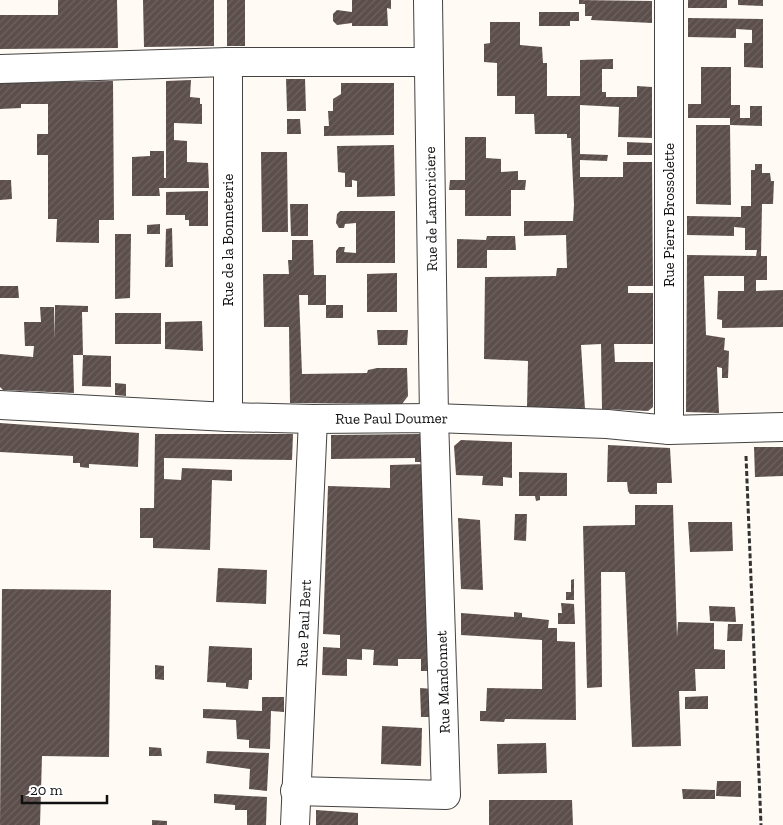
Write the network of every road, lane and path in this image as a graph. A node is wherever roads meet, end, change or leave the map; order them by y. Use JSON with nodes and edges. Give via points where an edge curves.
{"nodes":[{"id":1,"x":428,"y":0,"type":"edge"},
{"id":2,"x":669,"y":0,"type":"edge"},
{"id":3,"x":228,"y":62,"type":"junction"},
{"id":4,"x":428,"y":62,"type":"junction"},
{"id":5,"x":0,"y":68,"type":"edge"},
{"id":6,"x":0,"y":405,"type":"edge"},
{"id":7,"x":228,"y":417,"type":"junction"},
{"id":8,"x":434,"y":418,"type":"junction"},
{"id":9,"x":313,"y":419,"type":"junction"},
{"id":10,"x":783,"y":427,"type":"edge"},
{"id":11,"x":745,"y":428,"type":"junction"},
{"id":12,"x":669,"y":430,"type":"junction"},
{"id":13,"x":295,"y":791,"type":"junction"},
{"id":14,"x":294,"y":825,"type":"edge"},
{"id":15,"x":761,"y":825,"type":"edge"}],
"edges":[{"from":1,"to":4,"type":"street","name":"Rue de Lamoriciere"},
{"from":2,"to":12,"type":"street","name":"Rue Pierre Brossolette"},
{"from":3,"to":4,"type":"street"},
{"from":3,"to":5,"type":"street"},
{"from":3,"to":7,"type":"street","name":"Rue de la Bonneterie"},
{"from":4,"to":8,"type":"street","name":"Rue de Lamoriciere"},
{"from":6,"to":7,"type":"street","name":"Rue Paul Doumer"},
{"from":7,"to":9,"type":"street","name":"Rue Paul Doumer"},
{"from":8,"to":9,"type":"street","name":"Rue Paul Doumer"},
{"from":8,"to":12,"type":"street","name":"Rue Paul Doumer","via":[[607,424]]},
{"from":8,"to":13,"type":"street","name":"Rue Mandonnet","via":[[446,795]]},
{"from":9,"to":13,"type":"street","name":"Rue Paul Bert"},
{"from":10,"to":11,"type":"street","name":"Rue Paul Doumer"},
{"from":11,"to":12,"type":"street","name":"Rue Paul Doumer"},
{"from":11,"to":15,"type":"path"},
{"from":13,"to":14,"type":"street","name":"Rue Paul Bert"}]}
